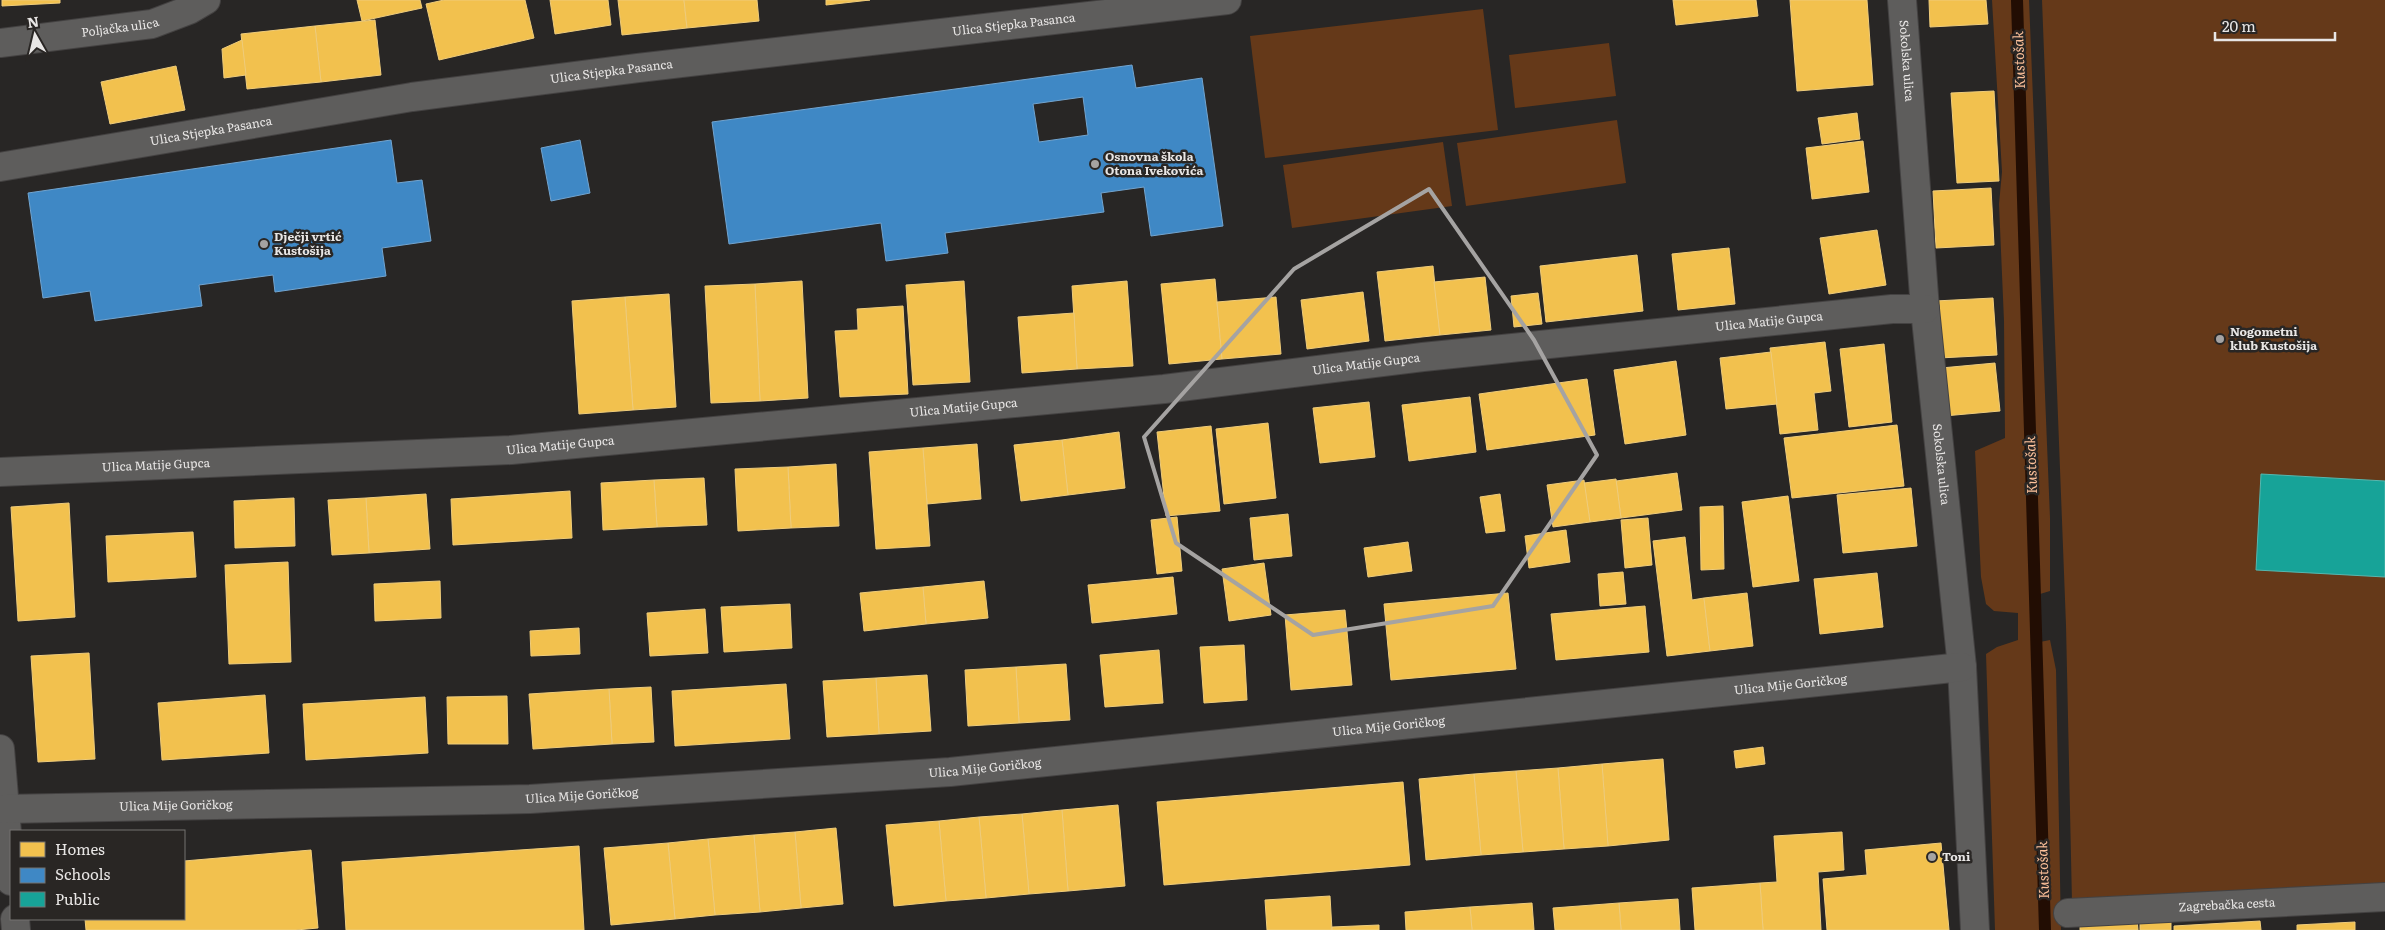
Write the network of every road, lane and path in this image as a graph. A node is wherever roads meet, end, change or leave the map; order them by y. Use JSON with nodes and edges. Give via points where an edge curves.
{"nodes":[{"id":1,"x":206,"y":0,"type":"edge"},
{"id":2,"x":1227,"y":0,"type":"edge"},
{"id":3,"x":1902,"y":0,"type":"edge"},
{"id":4,"x":0,"y":43,"type":"edge"},
{"id":5,"x":0,"y":167,"type":"edge"},
{"id":6,"x":1925,"y":309,"type":"junction"},
{"id":7,"x":0,"y":472,"type":"edge"},
{"id":8,"x":1962,"y":667,"type":"junction"},
{"id":9,"x":0,"y":749,"type":"edge"},
{"id":10,"x":4,"y":810,"type":"junction"},
{"id":11,"x":10,"y":871,"type":"edge"},
{"id":12,"x":2385,"y":897,"type":"edge"},
{"id":13,"x":2068,"y":913,"type":"dead end"},
{"id":14,"x":1975,"y":930,"type":"edge"}],
"edges":[{"from":1,"to":4,"type":"street","name":"Poljačka ulica","via":[[152,24]]},
{"from":2,"to":5,"type":"street","name":"Ulica Stjepka Pasanca","via":[[412,97]]},
{"from":3,"to":6,"type":"street","name":"Sokolska ulica"},
{"from":6,"to":7,"type":"street","name":"Ulica Matije Gupca","via":[[1882,310],[1423,357],[1164,389],[511,450]]},
{"from":6,"to":8,"type":"street","name":"Sokolska ulica"},
{"from":8,"to":10,"type":"street","name":"Ulica Mije Goričkog","via":[[950,772],[530,799]]},
{"from":8,"to":14,"type":"street","name":"Sokolska ulica"},
{"from":9,"to":10,"type":"street"},
{"from":10,"to":11,"type":"street"},
{"from":12,"to":13,"type":"street","name":"Zagrebačka cesta"}]}
